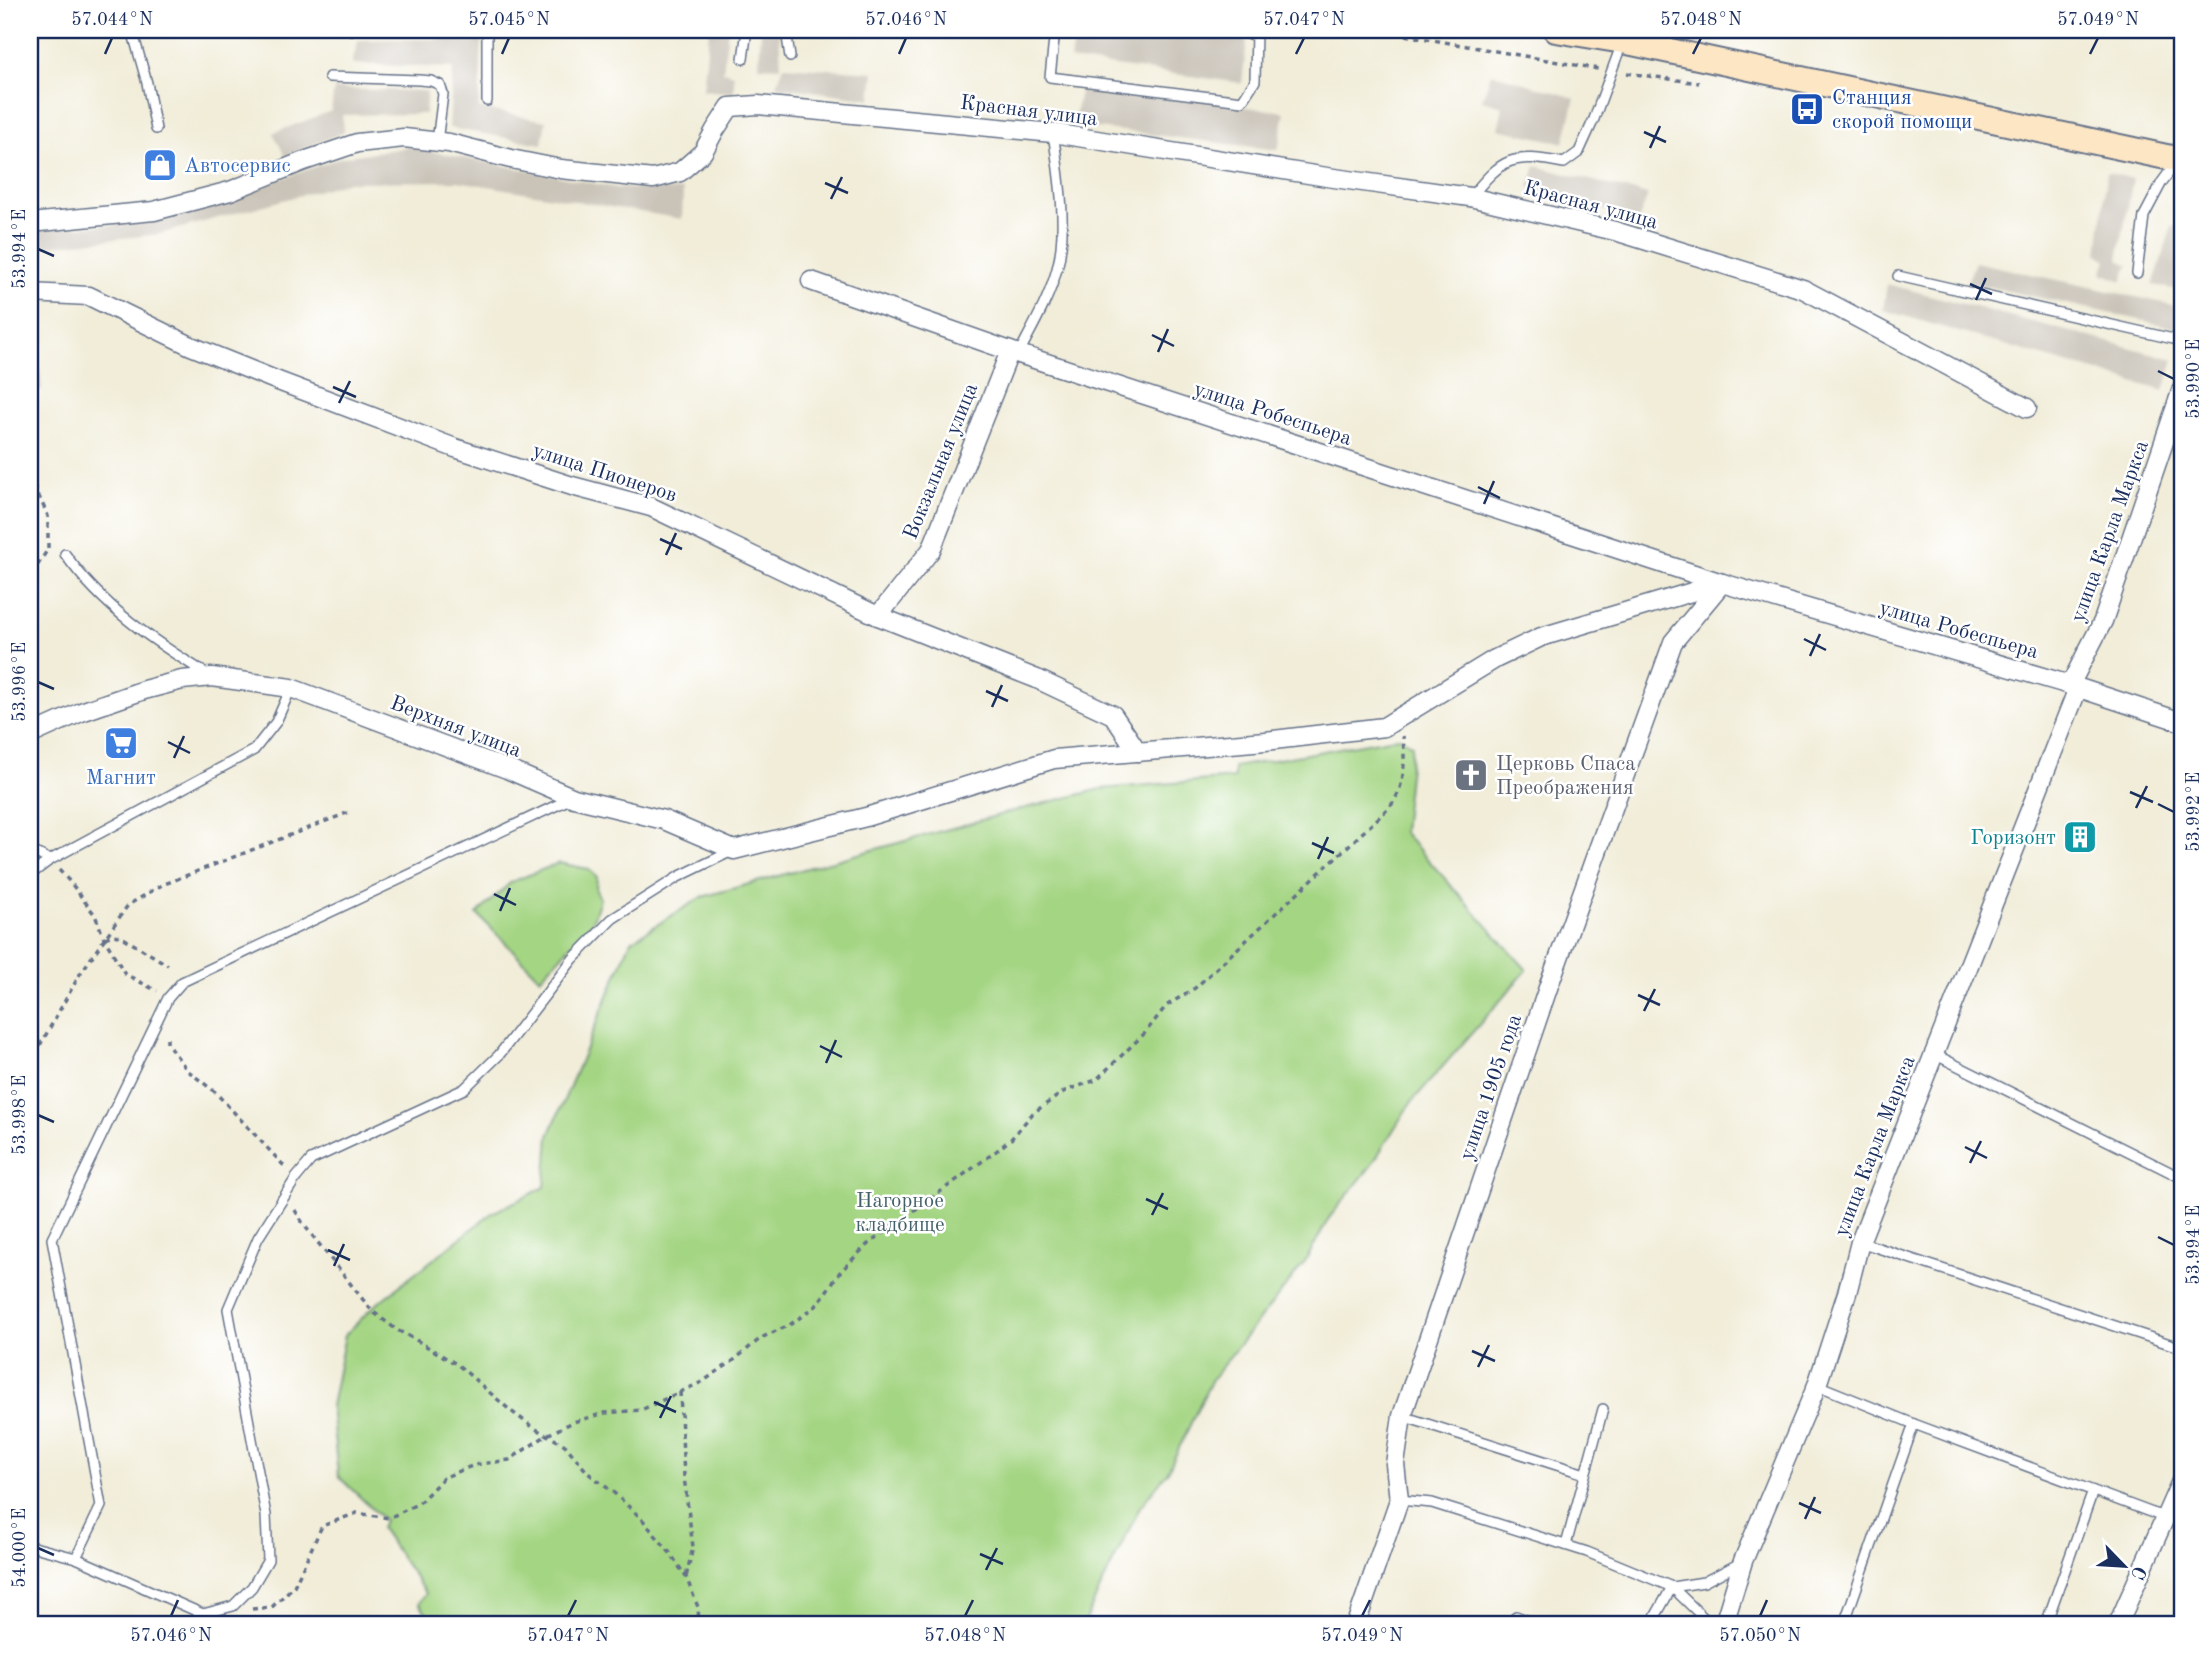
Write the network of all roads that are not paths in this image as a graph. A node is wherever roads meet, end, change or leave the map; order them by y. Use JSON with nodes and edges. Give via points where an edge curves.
{"nodes":[{"id":1,"x":132,"y":30,"type":"edge"},
{"id":2,"x":487,"y":30,"type":"edge"},
{"id":3,"x":747,"y":30,"type":"edge"},
{"id":4,"x":786,"y":30,"type":"edge"},
{"id":5,"x":1055,"y":30,"type":"edge"},
{"id":6,"x":1224,"y":30,"type":"edge"},
{"id":7,"x":1556,"y":30,"type":"edge"},
{"id":8,"x":1255,"y":32,"type":"edge"},
{"id":9,"x":1623,"y":41,"type":"junction"},
{"id":10,"x":790,"y":57,"type":"dead end"},
{"id":11,"x":743,"y":59,"type":"dead end"},
{"id":12,"x":329,"y":77,"type":"dead end"},
{"id":13,"x":487,"y":101,"type":"dead end"},
{"id":14,"x":156,"y":129,"type":"dead end"},
{"id":15,"x":1053,"y":134,"type":"junction"},
{"id":16,"x":437,"y":142,"type":"junction"},
{"id":17,"x":2181,"y":158,"type":"edge"},
{"id":18,"x":1471,"y":197,"type":"junction"},
{"id":19,"x":30,"y":223,"type":"edge"},
{"id":20,"x":2137,"y":272,"type":"dead end"},
{"id":21,"x":1898,"y":276,"type":"dead end"},
{"id":22,"x":811,"y":281,"type":"dead end"},
{"id":23,"x":30,"y":293,"type":"edge"},
{"id":24,"x":2182,"y":341,"type":"edge"},
{"id":25,"x":1014,"y":352,"type":"junction"},
{"id":26,"x":2182,"y":389,"type":"edge"},
{"id":27,"x":2027,"y":408,"type":"dead end"},
{"id":28,"x":65,"y":554,"type":"dead end"},
{"id":29,"x":1722,"y":583,"type":"junction"},
{"id":30,"x":878,"y":617,"type":"junction"},
{"id":31,"x":212,"y":677,"type":"junction"},
{"id":32,"x":2074,"y":687,"type":"junction"},
{"id":33,"x":291,"y":688,"type":"junction"},
{"id":34,"x":2182,"y":722,"type":"edge"},
{"id":35,"x":30,"y":735,"type":"edge"},
{"id":36,"x":1138,"y":752,"type":"junction"},
{"id":37,"x":574,"y":798,"type":"junction"},
{"id":38,"x":30,"y":850,"type":"edge"},
{"id":39,"x":734,"y":850,"type":"junction"},
{"id":40,"x":50,"y":860,"type":"junction"},
{"id":41,"x":30,"y":875,"type":"edge"},
{"id":42,"x":1934,"y":1054,"type":"junction"},
{"id":43,"x":2182,"y":1178,"type":"edge"},
{"id":44,"x":1860,"y":1242,"type":"junction"},
{"id":45,"x":2182,"y":1348,"type":"edge"},
{"id":46,"x":1817,"y":1385,"type":"junction"},
{"id":47,"x":1602,"y":1409,"type":"dead end"},
{"id":48,"x":1402,"y":1416,"type":"junction"},
{"id":49,"x":1914,"y":1424,"type":"junction"},
{"id":50,"x":1585,"y":1474,"type":"junction"},
{"id":51,"x":2182,"y":1479,"type":"edge"},
{"id":52,"x":2093,"y":1491,"type":"junction"},
{"id":53,"x":1399,"y":1500,"type":"junction"},
{"id":54,"x":2165,"y":1518,"type":"junction"},
{"id":55,"x":1566,"y":1545,"type":"junction"},
{"id":56,"x":30,"y":1546,"type":"edge"},
{"id":57,"x":76,"y":1558,"type":"junction"},
{"id":58,"x":1743,"y":1561,"type":"junction"},
{"id":59,"x":1672,"y":1587,"type":"junction"},
{"id":60,"x":204,"y":1614,"type":"junction"},
{"id":61,"x":199,"y":1624,"type":"edge"},
{"id":62,"x":1356,"y":1624,"type":"edge"},
{"id":63,"x":1513,"y":1624,"type":"edge"},
{"id":64,"x":1536,"y":1624,"type":"edge"},
{"id":65,"x":1651,"y":1624,"type":"edge"},
{"id":66,"x":1710,"y":1624,"type":"edge"},
{"id":67,"x":1724,"y":1624,"type":"edge"},
{"id":68,"x":1844,"y":1624,"type":"edge"},
{"id":69,"x":2046,"y":1624,"type":"edge"},
{"id":70,"x":2118,"y":1624,"type":"edge"}],
"edges":[{"from":1,"to":14,"type":"lane"},
{"from":2,"to":13,"type":"lane"},
{"from":3,"to":11,"type":"lane"},
{"from":4,"to":10,"type":"lane"},
{"from":5,"to":8,"type":"lane","via":[[1050,77],[1242,101],[1255,81]]},
{"from":6,"to":8,"type":"lane"},
{"from":7,"to":9,"type":"main road"},
{"from":9,"to":17,"type":"main road"},
{"from":9,"to":18,"type":"lane","via":[[1578,152],[1564,163],[1533,157],[1502,163]]},
{"from":12,"to":16,"type":"lane","via":[[440,85]]},
{"from":15,"to":16,"type":"street","name":"Красная улица","via":[[758,105],[730,107],[703,152],[680,172],[653,179],[561,169]]},
{"from":15,"to":18,"type":"street","name":"Красная улица"},
{"from":15,"to":25,"type":"lane","via":[[1062,230],[1058,267],[1043,307]]},
{"from":16,"to":19,"type":"street","name":"Красная улица","via":[[404,138],[357,144],[230,191],[154,211]]},
{"from":17,"to":20,"type":"lane","via":[[2144,216]]},
{"from":18,"to":27,"type":"street","name":"Красная улица","via":[[1615,231],[1803,289]]},
{"from":21,"to":24,"type":"lane"},
{"from":22,"to":25,"type":"street","name":"улица Робеспьера"},
{"from":23,"to":30,"type":"street","name":"улица Пионеров","via":[[89,296],[191,346],[455,448],[651,507]]},
{"from":25,"to":29,"type":"street","name":"улица Робеспьера"},
{"from":25,"to":30,"type":"street","name":"Вокзальная улица","via":[[931,550]]},
{"from":26,"to":32,"type":"street","name":"улица Карла Маркса","via":[[2103,621]]},
{"from":28,"to":31,"type":"lane","via":[[119,615]]},
{"from":29,"to":32,"type":"street","name":"улица Робеспьера"},
{"from":29,"to":36,"type":"street","via":[[1541,637],[1495,659],[1384,727]]},
{"from":29,"to":48,"type":"street","name":"улица 1905 года","via":[[1673,642],[1549,985]]},
{"from":30,"to":36,"type":"street","name":"улица Пионеров","via":[[1037,679],[1114,715]]},
{"from":31,"to":33,"type":"street","name":"Верхняя улица"},
{"from":31,"to":35,"type":"street","name":"Верхняя улица","via":[[144,690]]},
{"from":32,"to":34,"type":"street","name":"улица Робеспьера"},
{"from":32,"to":42,"type":"street","name":"улица Карла Маркса"},
{"from":33,"to":37,"type":"street","name":"Верхняя улица"},
{"from":33,"to":40,"type":"lane","via":[[276,722],[254,750]]},
{"from":36,"to":39,"type":"street","via":[[1054,759],[866,817]]},
{"from":37,"to":39,"type":"street","name":"Верхняя улица","via":[[664,820]]},
{"from":37,"to":57,"type":"lane","via":[[182,982],[168,999],[52,1239],[100,1506]]},
{"from":38,"to":40,"type":"lane"},
{"from":39,"to":60,"type":"lane","via":[[678,877],[612,919],[573,959],[499,1055],[464,1090],[311,1160],[296,1178],[258,1238],[228,1309],[265,1515],[268,1560],[252,1587],[233,1606]]},
{"from":40,"to":41,"type":"lane"},
{"from":42,"to":43,"type":"lane"},
{"from":42,"to":44,"type":"street","name":"улица Карла Маркса"},
{"from":44,"to":45,"type":"lane"},
{"from":44,"to":46,"type":"street","name":"улица Карла Маркса"},
{"from":46,"to":49,"type":"lane"},
{"from":46,"to":58,"type":"street","name":"улица Карла Маркса"},
{"from":47,"to":50,"type":"lane"},
{"from":48,"to":50,"type":"lane"},
{"from":48,"to":53,"type":"street","name":"улица 1905 года","via":[[1395,1464]]},
{"from":49,"to":52,"type":"lane"},
{"from":49,"to":68,"type":"lane"},
{"from":50,"to":55,"type":"lane"},
{"from":51,"to":54,"type":"street"},
{"from":52,"to":54,"type":"lane"},
{"from":52,"to":69,"type":"lane"},
{"from":53,"to":55,"type":"lane","via":[[1432,1503]]},
{"from":53,"to":62,"type":"street","name":"улица 1905 года"},
{"from":54,"to":70,"type":"street"},
{"from":55,"to":59,"type":"lane"},
{"from":56,"to":57,"type":"lane"},
{"from":57,"to":60,"type":"lane"},
{"from":58,"to":59,"type":"lane","via":[[1704,1582]]},
{"from":58,"to":67,"type":"street","name":"улица Карла Маркса"},
{"from":59,"to":65,"type":"lane"},
{"from":59,"to":66,"type":"lane"},
{"from":60,"to":61,"type":"lane"},
{"from":63,"to":64,"type":"lane","via":[[1516,1616]]}]}
